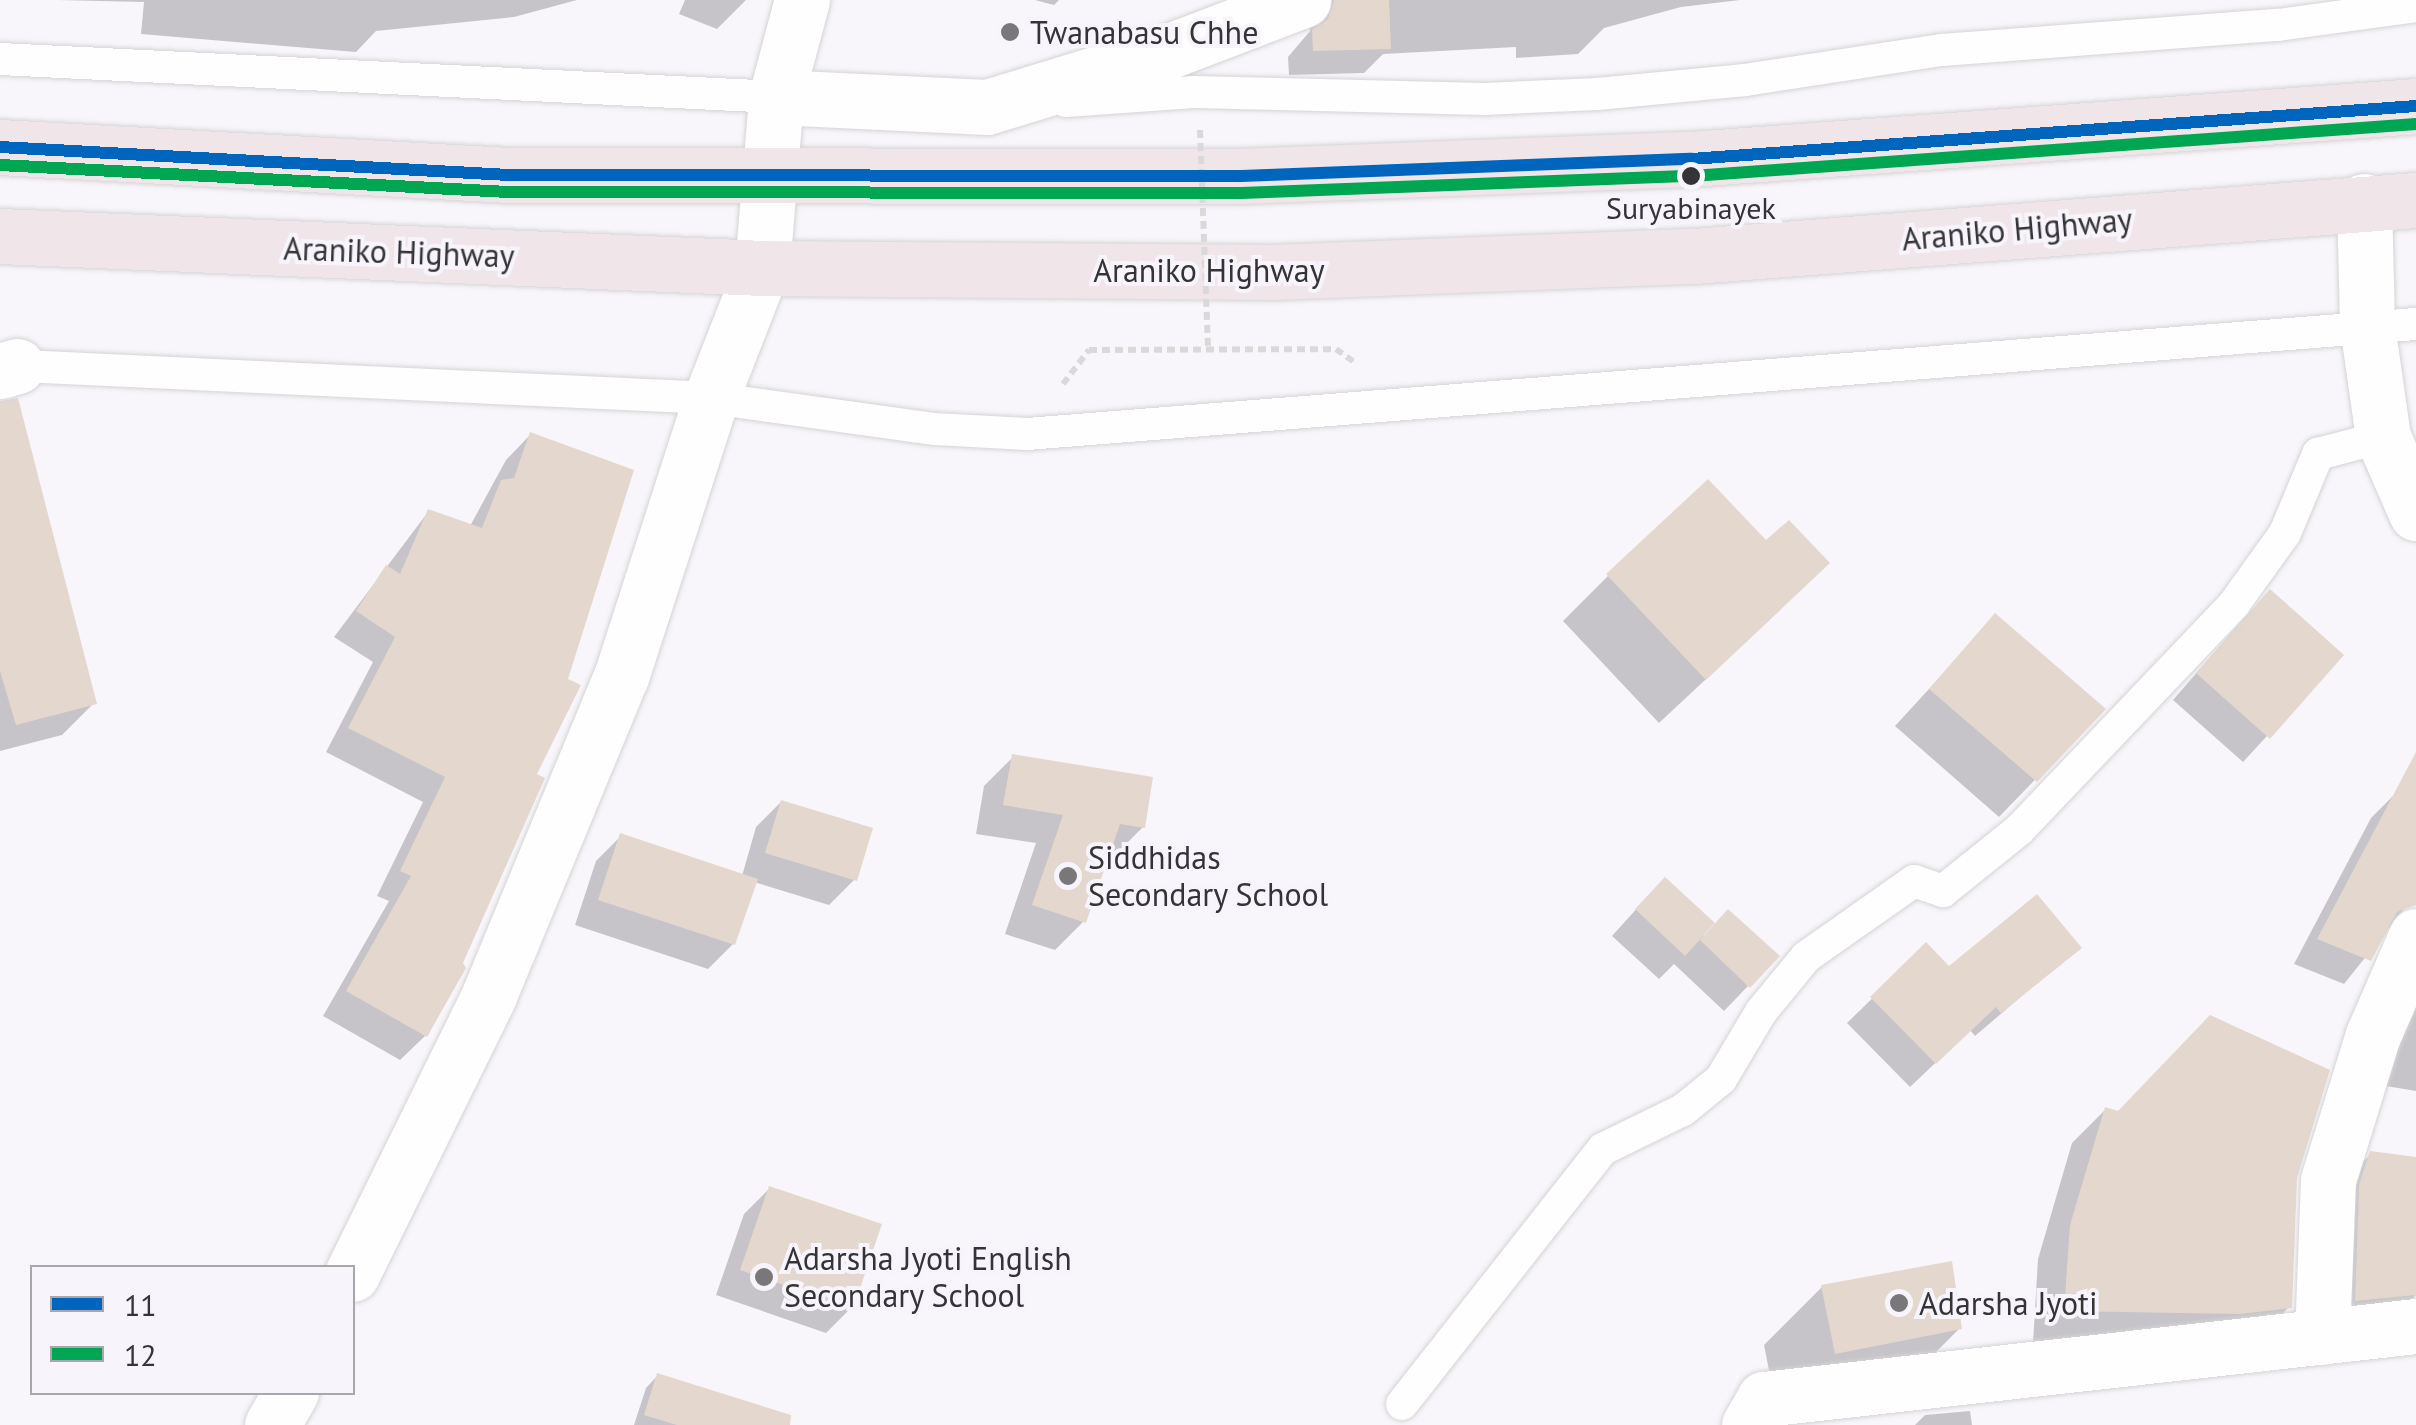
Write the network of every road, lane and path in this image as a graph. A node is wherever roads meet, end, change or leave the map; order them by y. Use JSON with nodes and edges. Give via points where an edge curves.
{"nodes":[{"id":1,"x":802,"y":0,"type":"edge"},
{"id":2,"x":1303,"y":0,"type":"edge"},
{"id":3,"x":2416,"y":6,"type":"edge"},
{"id":4,"x":0,"y":59,"type":"edge"},
{"id":5,"x":776,"y":97,"type":"junction"},
{"id":6,"x":987,"y":106,"type":"junction"},
{"id":7,"x":2416,"y":106,"type":"edge"},
{"id":8,"x":1200,"y":130,"type":"dead end"},
{"id":9,"x":0,"y":148,"type":"edge"},
{"id":10,"x":767,"y":176,"type":"junction"},
{"id":11,"x":2390,"y":200,"type":"edge"},
{"id":12,"x":0,"y":236,"type":"edge"},
{"id":13,"x":762,"y":268,"type":"junction"},
{"id":14,"x":2392,"y":324,"type":"edge"},
{"id":15,"x":1336,"y":349,"type":"dead end"},
{"id":16,"x":1088,"y":350,"type":"dead end"},
{"id":17,"x":1208,"y":350,"type":"junction"},
{"id":18,"x":5,"y":368,"type":"edge"},
{"id":19,"x":712,"y":398,"type":"junction"},
{"id":20,"x":2383,"y":437,"type":"junction"},
{"id":21,"x":2416,"y":513,"type":"edge"},
{"id":22,"x":2416,"y":936,"type":"edge"},
{"id":23,"x":355,"y":1268,"type":"edge"},
{"id":24,"x":2416,"y":1326,"type":"edge"},
{"id":25,"x":2322,"y":1337,"type":"junction"},
{"id":26,"x":289,"y":1395,"type":"edge"},
{"id":27,"x":1402,"y":1404,"type":"dead end"},
{"id":28,"x":272,"y":1425,"type":"edge"},
{"id":29,"x":1749,"y":1425,"type":"edge"}],
"edges":[{"from":1,"to":5,"type":"street"},
{"from":2,"to":6,"type":"street","via":[[1167,52]]},
{"from":3,"to":6,"type":"lane","via":[[2278,25],[1942,50],[1598,94],[1465,99],[1194,92]]},
{"from":4,"to":5,"type":"lane"},
{"from":5,"to":6,"type":"street"},
{"from":5,"to":10,"type":"street"},
{"from":7,"to":10,"type":"highway","via":[[1691,158],[1241,176]]},
{"from":8,"to":17,"type":"path","bridge":true},
{"from":9,"to":10,"type":"highway","via":[[509,176]]},
{"from":10,"to":13,"type":"street"},
{"from":11,"to":13,"type":"highway","name":"Araniko Highway","via":[[1694,256],[1273,272]]},
{"from":11,"to":14,"type":"street"},
{"from":12,"to":13,"type":"highway","name":"Araniko Highway"},
{"from":13,"to":19,"type":"street"},
{"from":14,"to":19,"type":"lane","via":[[1027,434]]},
{"from":14,"to":20,"type":"street"},
{"from":15,"to":17,"type":"path"},
{"from":16,"to":17,"type":"path"},
{"from":18,"to":19,"type":"lane"},
{"from":19,"to":23,"type":"street","via":[[622,677],[488,996]]},
{"from":20,"to":21,"type":"street"},
{"from":20,"to":27,"type":"lane","via":[[2318,454],[2285,533],[2234,604],[2019,830],[1943,890],[1914,881],[1806,956],[1760,1012],[1721,1080],[1683,1110],[1603,1149]]},
{"from":22,"to":25,"type":"street","via":[[2373,1036],[2328,1180]]},
{"from":24,"to":25,"type":"street"},
{"from":25,"to":29,"type":"street","via":[[1764,1399]]},
{"from":26,"to":28,"type":"street"}]}
